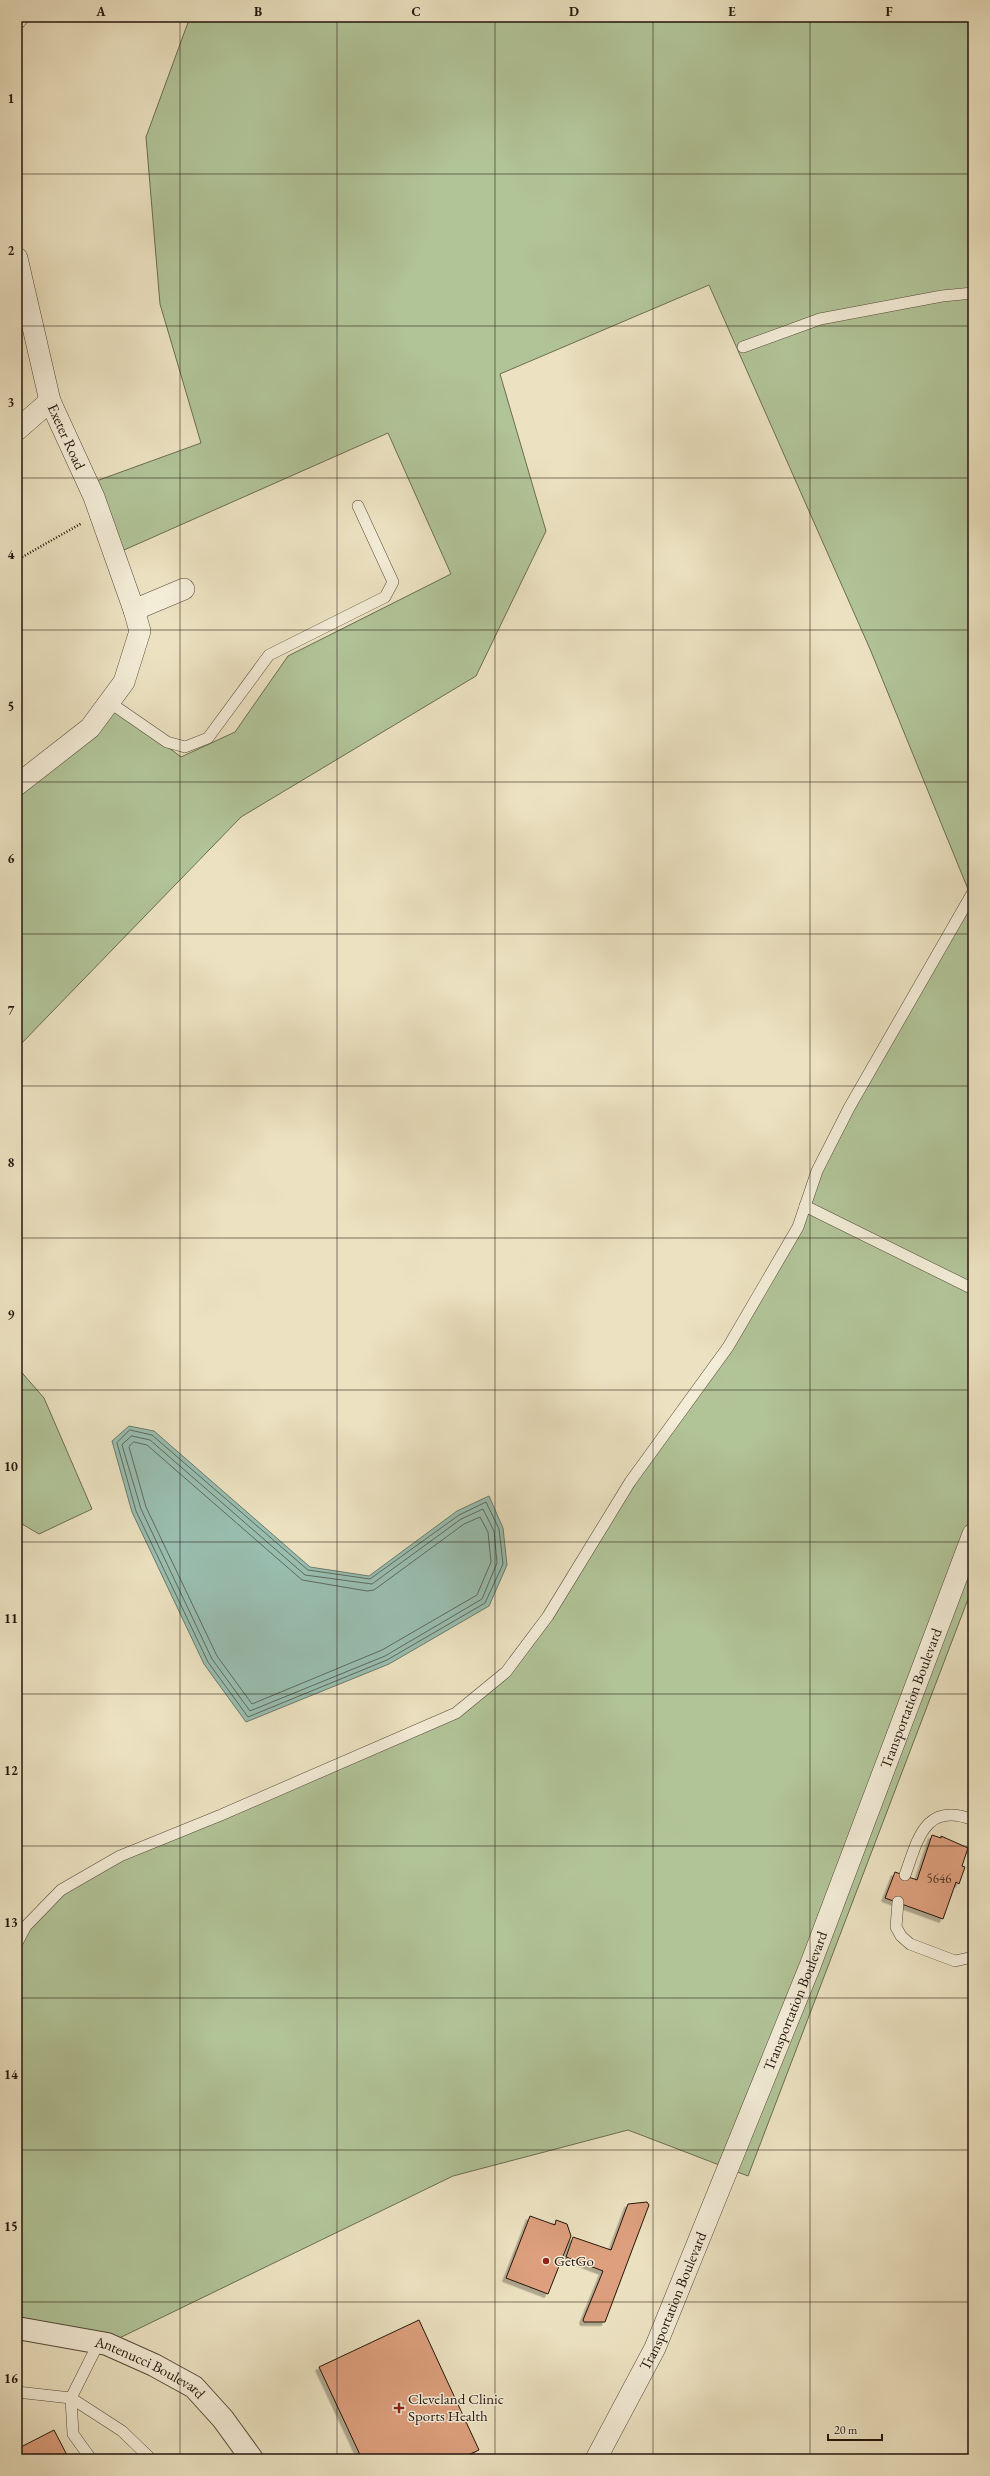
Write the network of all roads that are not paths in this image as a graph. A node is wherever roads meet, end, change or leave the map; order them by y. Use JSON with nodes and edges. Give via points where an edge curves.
{"nodes":[{"id":1,"x":17,"y":258,"type":"edge"},
{"id":2,"x":973,"y":293,"type":"edge"},
{"id":3,"x":743,"y":347,"type":"dead end"},
{"id":4,"x":50,"y":401,"type":"junction"},
{"id":5,"x":17,"y":430,"type":"edge"},
{"id":6,"x":358,"y":506,"type":"dead end"},
{"id":7,"x":184,"y":589,"type":"dead end"},
{"id":8,"x":134,"y":610,"type":"junction"},
{"id":9,"x":109,"y":702,"type":"junction"},
{"id":10,"x":17,"y":785,"type":"edge"},
{"id":11,"x":973,"y":892,"type":"edge"},
{"id":12,"x":805,"y":1206,"type":"junction"},
{"id":13,"x":973,"y":1289,"type":"edge"},
{"id":14,"x":973,"y":1534,"type":"edge"},
{"id":15,"x":973,"y":1820,"type":"edge"},
{"id":16,"x":905,"y":1875,"type":"dead end"},
{"id":17,"x":898,"y":1902,"type":"dead end"},
{"id":18,"x":17,"y":1943,"type":"edge"},
{"id":19,"x":973,"y":1957,"type":"edge"},
{"id":20,"x":17,"y":2328,"type":"edge"},
{"id":21,"x":99,"y":2342,"type":"junction"},
{"id":22,"x":17,"y":2392,"type":"edge"},
{"id":23,"x":71,"y":2398,"type":"junction"},
{"id":24,"x":91,"y":2459,"type":"edge"},
{"id":25,"x":151,"y":2459,"type":"edge"},
{"id":26,"x":252,"y":2459,"type":"edge"},
{"id":27,"x":596,"y":2459,"type":"edge"}],
"edges":[{"from":1,"to":4,"type":"street","name":"Exeter Road"},
{"from":2,"to":3,"type":"lane","via":[[942,296],[820,319]]},
{"from":4,"to":5,"type":"street"},
{"from":4,"to":8,"type":"street","name":"Exeter Road","via":[[94,497]]},
{"from":6,"to":9,"type":"lane","via":[[393,582],[385,597],[269,655],[208,738],[185,747],[167,742]]},
{"from":7,"to":8,"type":"street"},
{"from":8,"to":9,"type":"street","name":"Exeter Road","via":[[140,631],[124,682]]},
{"from":9,"to":10,"type":"street","name":"Exeter Road","via":[[90,728]]},
{"from":11,"to":12,"type":"lane","via":[[849,1108],[817,1171]]},
{"from":12,"to":13,"type":"lane"},
{"from":12,"to":18,"type":"lane","via":[[798,1227],[728,1347],[630,1482],[548,1616],[506,1672],[456,1713],[120,1856],[61,1890],[26,1926]]},
{"from":14,"to":27,"type":"street","name":"Transportation Boulevard","via":[[810,1966],[655,2348]]},
{"from":15,"to":16,"type":"lane","via":[[957,1814],[943,1814],[929,1822],[920,1836]]},
{"from":17,"to":19,"type":"lane","via":[[896,1927],[910,1944],[954,1961]]},
{"from":20,"to":21,"type":"street","name":"Antenucci Boulevard"},
{"from":21,"to":23,"type":"lane"},
{"from":21,"to":26,"type":"street","name":"Antenucci Boulevard","via":[[154,2365],[194,2387],[223,2419]]},
{"from":22,"to":23,"type":"lane"},
{"from":23,"to":24,"type":"lane","via":[[73,2434]]},
{"from":23,"to":25,"type":"lane","via":[[122,2431]]}]}
